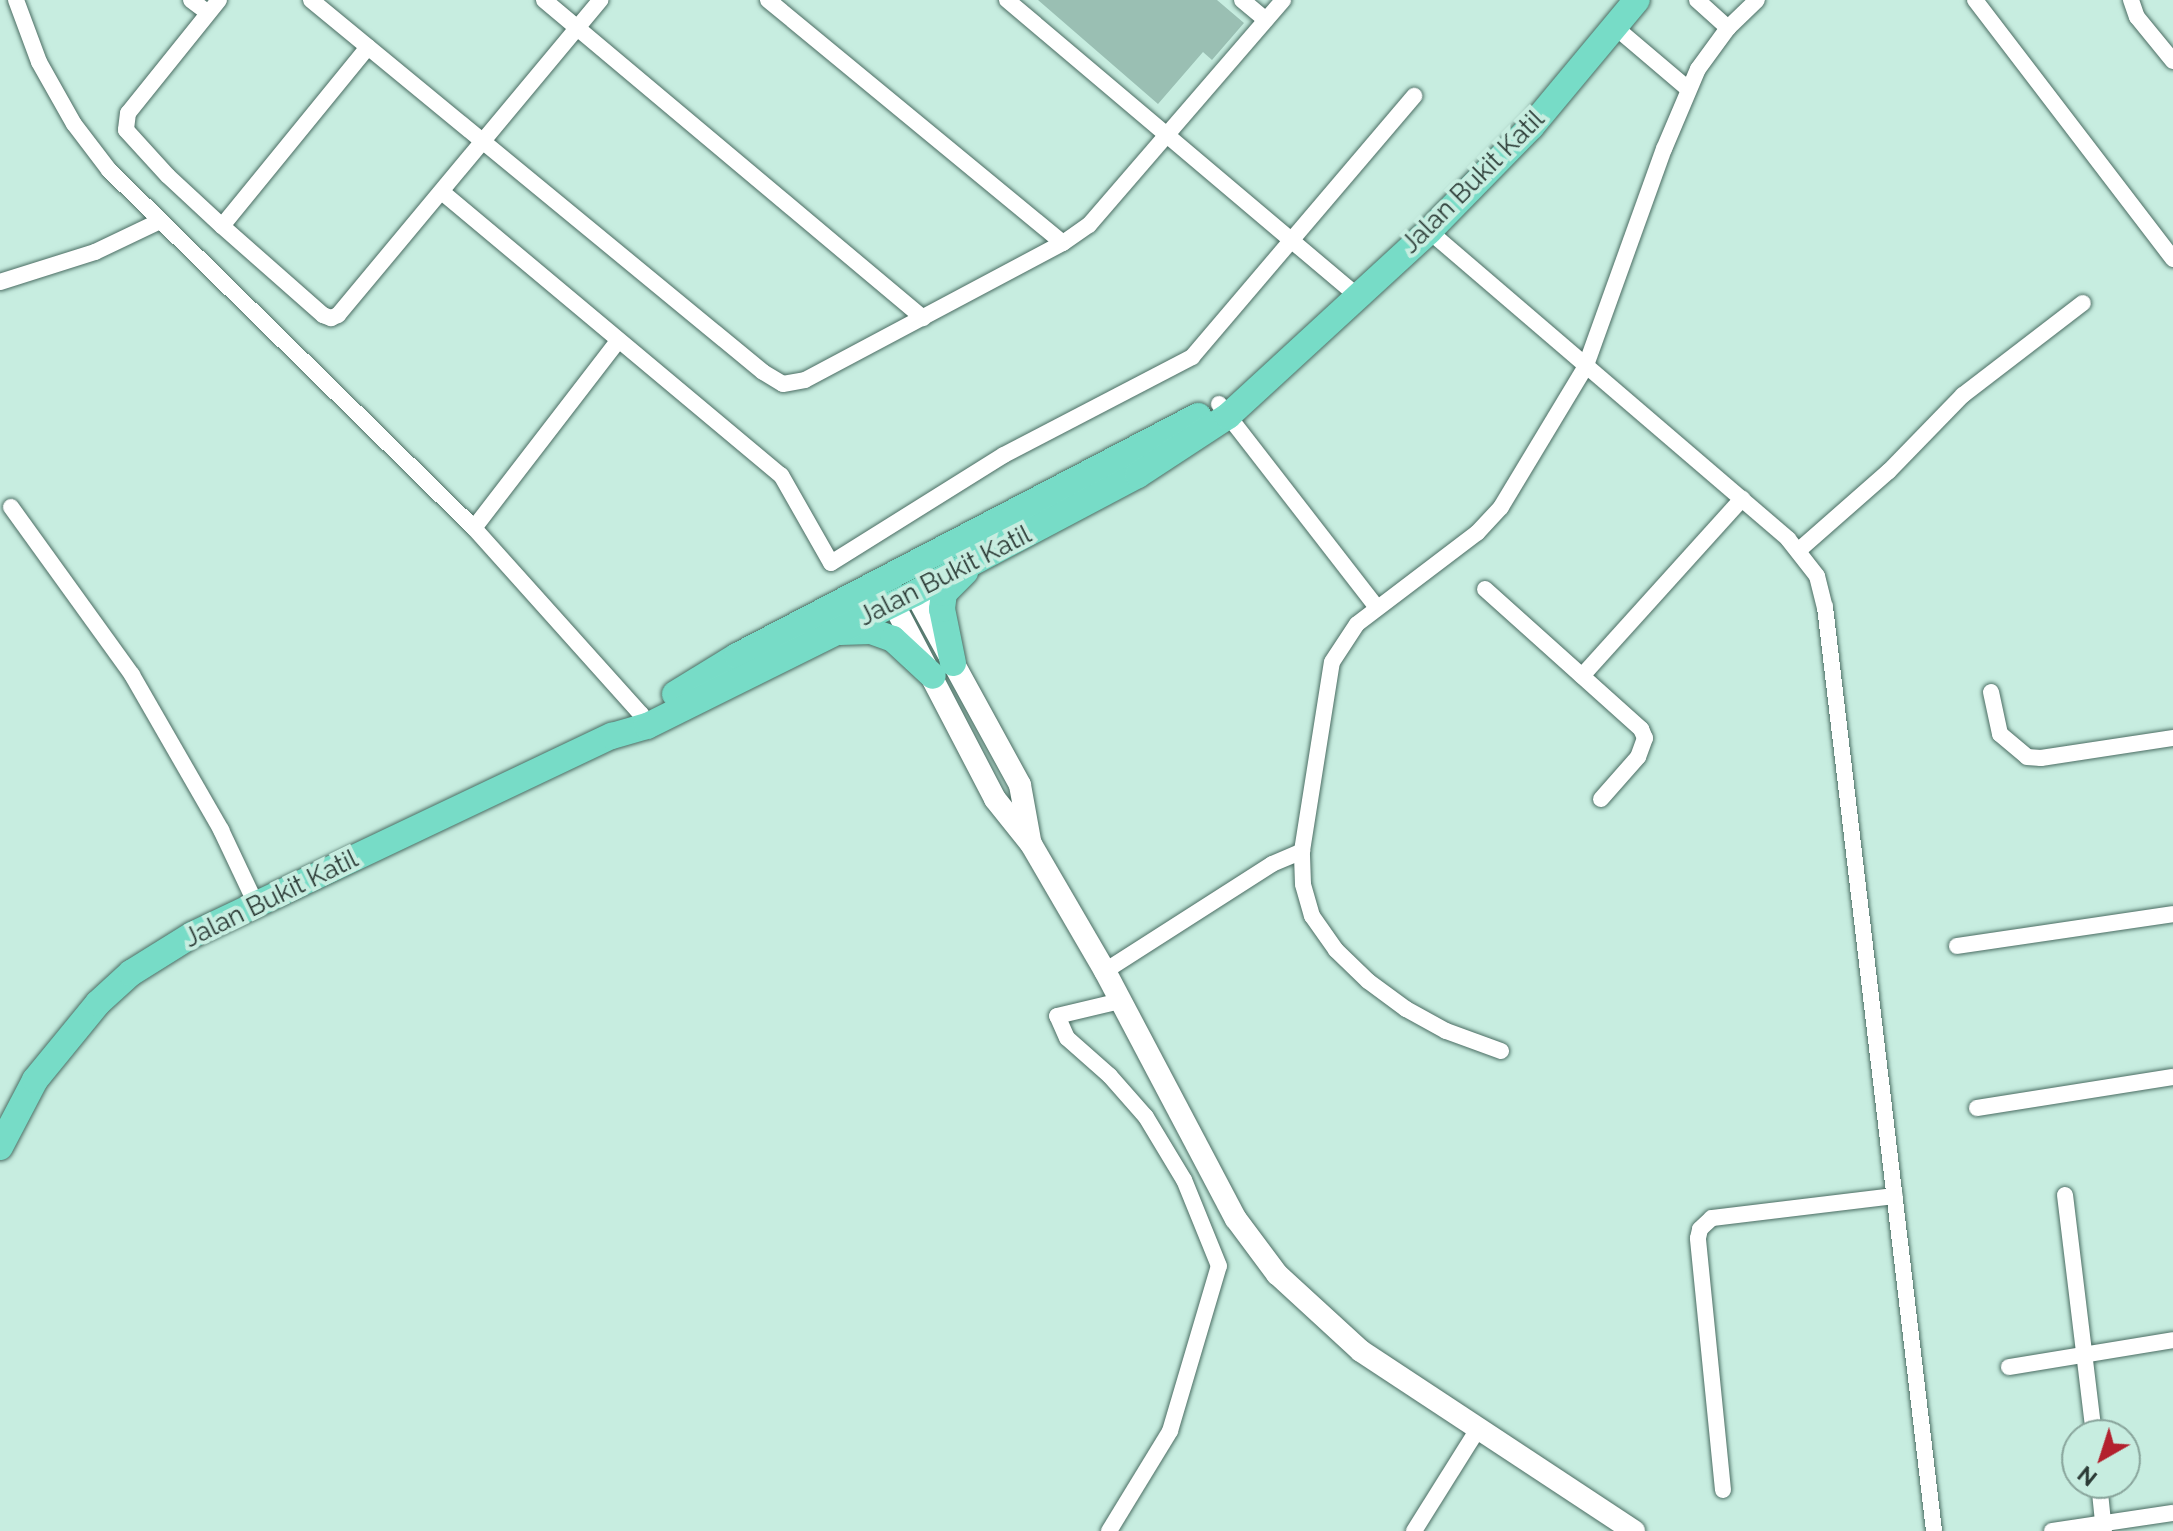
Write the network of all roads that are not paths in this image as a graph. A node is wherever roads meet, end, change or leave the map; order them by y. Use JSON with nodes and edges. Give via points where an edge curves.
{"nodes":[{"id":1,"x":16,"y":0,"type":"edge"},
{"id":2,"x":191,"y":0,"type":"edge"},
{"id":3,"x":311,"y":0,"type":"edge"},
{"id":4,"x":544,"y":0,"type":"edge"},
{"id":5,"x":600,"y":0,"type":"edge"},
{"id":6,"x":768,"y":0,"type":"edge"},
{"id":7,"x":1007,"y":0,"type":"edge"},
{"id":8,"x":1242,"y":0,"type":"edge"},
{"id":9,"x":1283,"y":0,"type":"edge"},
{"id":10,"x":1637,"y":0,"type":"edge"},
{"id":11,"x":1697,"y":0,"type":"edge"},
{"id":12,"x":1757,"y":0,"type":"edge"},
{"id":13,"x":1975,"y":0,"type":"edge"},
{"id":14,"x":2131,"y":0,"type":"edge"},
{"id":15,"x":214,"y":7,"type":"edge"},
{"id":16,"x":1266,"y":20,"type":"junction"},
{"id":17,"x":577,"y":27,"type":"junction"},
{"id":18,"x":1615,"y":27,"type":"junction"},
{"id":19,"x":1728,"y":28,"type":"junction"},
{"id":20,"x":368,"y":47,"type":"junction"},
{"id":21,"x":2173,"y":61,"type":"edge"},
{"id":22,"x":1688,"y":89,"type":"junction"},
{"id":23,"x":1414,"y":96,"type":"dead end"},
{"id":24,"x":1168,"y":136,"type":"junction"},
{"id":25,"x":483,"y":142,"type":"junction"},
{"id":26,"x":442,"y":192,"type":"junction"},
{"id":27,"x":160,"y":221,"type":"junction"},
{"id":28,"x":222,"y":226,"type":"junction"},
{"id":29,"x":1429,"y":231,"type":"junction"},
{"id":30,"x":1291,"y":240,"type":"junction"},
{"id":31,"x":1063,"y":243,"type":"junction"},
{"id":32,"x":2173,"y":259,"type":"edge"},
{"id":33,"x":0,"y":282,"type":"edge"},
{"id":34,"x":1356,"y":295,"type":"junction"},
{"id":35,"x":2083,"y":303,"type":"dead end"},
{"id":36,"x":923,"y":318,"type":"junction"},
{"id":37,"x":619,"y":340,"type":"junction"},
{"id":38,"x":1585,"y":368,"type":"junction"},
{"id":39,"x":1223,"y":410,"type":"junction"},
{"id":40,"x":1742,"y":499,"type":"junction"},
{"id":41,"x":11,"y":507,"type":"dead end"},
{"id":42,"x":474,"y":528,"type":"junction"},
{"id":43,"x":1005,"y":546,"type":"junction"},
{"id":44,"x":1799,"y":550,"type":"junction"},
{"id":45,"x":936,"y":553,"type":"junction"},
{"id":46,"x":1485,"y":589,"type":"dead end"},
{"id":47,"x":903,"y":595,"type":"junction"},
{"id":48,"x":846,"y":600,"type":"junction"},
{"id":49,"x":1377,"y":608,"type":"junction"},
{"id":50,"x":831,"y":634,"type":"junction"},
{"id":51,"x":943,"y":670,"type":"junction"},
{"id":52,"x":1582,"y":676,"type":"junction"},
{"id":53,"x":1991,"y":692,"type":"dead end"},
{"id":54,"x":644,"y":720,"type":"junction"},
{"id":55,"x":2173,"y":738,"type":"edge"},
{"id":56,"x":1601,"y":799,"type":"dead end"},
{"id":57,"x":1302,"y":851,"type":"junction"},
{"id":58,"x":256,"y":904,"type":"junction"},
{"id":59,"x":2173,"y":914,"type":"edge"},
{"id":60,"x":1957,"y":946,"type":"dead end"},
{"id":61,"x":1105,"y":971,"type":"junction"},
{"id":62,"x":1120,"y":1001,"type":"junction"},
{"id":63,"x":1501,"y":1051,"type":"dead end"},
{"id":64,"x":2173,"y":1077,"type":"edge"},
{"id":65,"x":1977,"y":1108,"type":"dead end"},
{"id":66,"x":0,"y":1147,"type":"edge"},
{"id":67,"x":2065,"y":1195,"type":"dead end"},
{"id":68,"x":1895,"y":1196,"type":"junction"},
{"id":69,"x":2173,"y":1340,"type":"edge"},
{"id":70,"x":2086,"y":1354,"type":"junction"},
{"id":71,"x":2009,"y":1367,"type":"dead end"},
{"id":72,"x":2092,"y":1419,"type":"edge"},
{"id":73,"x":1478,"y":1429,"type":"junction"},
{"id":74,"x":1723,"y":1490,"type":"dead end"},
{"id":75,"x":2100,"y":1499,"type":"edge"},
{"id":76,"x":2173,"y":1513,"type":"edge"},
{"id":77,"x":2103,"y":1527,"type":"edge"},
{"id":78,"x":1109,"y":1531,"type":"edge"},
{"id":79,"x":1414,"y":1531,"type":"edge"},
{"id":80,"x":1634,"y":1531,"type":"edge"},
{"id":81,"x":1934,"y":1531,"type":"edge"},
{"id":82,"x":2052,"y":1531,"type":"edge"}],
"edges":[{"from":1,"to":27,"type":"street","via":[[39,62],[74,124],[109,170]]},
{"from":2,"to":15,"type":"street"},
{"from":3,"to":20,"type":"street"},
{"from":4,"to":17,"type":"street"},
{"from":5,"to":17,"type":"street"},
{"from":6,"to":31,"type":"street"},
{"from":7,"to":24,"type":"street"},
{"from":8,"to":16,"type":"street"},
{"from":9,"to":16,"type":"street"},
{"from":10,"to":18,"type":"main road","name":"Jalan Bukit Katil"},
{"from":11,"to":19,"type":"street"},
{"from":12,"to":19,"type":"street"},
{"from":13,"to":32,"type":"street"},
{"from":14,"to":21,"type":"street","via":[[2137,17]]},
{"from":15,"to":28,"type":"street","via":[[125,120],[132,140]]},
{"from":16,"to":24,"type":"street"},
{"from":17,"to":25,"type":"street"},
{"from":17,"to":36,"type":"street"},
{"from":18,"to":22,"type":"street"},
{"from":18,"to":29,"type":"main road","name":"Jalan Bukit Katil","via":[[1531,127]]},
{"from":19,"to":22,"type":"street"},
{"from":20,"to":25,"type":"street"},
{"from":20,"to":28,"type":"street"},
{"from":22,"to":38,"type":"street"},
{"from":23,"to":30,"type":"street"},
{"from":24,"to":30,"type":"street"},
{"from":24,"to":31,"type":"street","via":[[1102,214]]},
{"from":25,"to":26,"type":"street"},
{"from":25,"to":36,"type":"street","via":[[783,384],[805,380]]},
{"from":26,"to":28,"type":"street","via":[[331,318]]},
{"from":26,"to":37,"type":"street"},
{"from":27,"to":33,"type":"street","via":[[95,252]]},
{"from":27,"to":42,"type":"street"},
{"from":29,"to":34,"type":"main road","name":"Jalan Bukit Katil"},
{"from":29,"to":38,"type":"street"},
{"from":30,"to":34,"type":"street"},
{"from":30,"to":37,"type":"street","via":[[1192,357],[1004,455],[831,563],[781,475]]},
{"from":31,"to":36,"type":"street"},
{"from":34,"to":39,"type":"main road","name":"Jalan Bukit Katil"},
{"from":35,"to":44,"type":"street","via":[[1963,395],[1889,471]]},
{"from":37,"to":42,"type":"street"},
{"from":38,"to":40,"type":"street"},
{"from":38,"to":49,"type":"street","via":[[1501,507],[1477,533]]},
{"from":39,"to":43,"type":"main road","name":"Jalan Bukit Katil","via":[[1138,475]]},
{"from":39,"to":45,"type":"main road","name":"Jalan Bukit Katil"},
{"from":39,"to":49,"type":"street"},
{"from":40,"to":44,"type":"street"},
{"from":40,"to":52,"type":"street"},
{"from":41,"to":58,"type":"street","via":[[132,675],[221,830]]},
{"from":42,"to":54,"type":"street"},
{"from":43,"to":47,"type":"main road","name":"Jalan Bukit Katil"},
{"from":43,"to":51,"type":"main road","via":[[956,578],[944,593]]},
{"from":44,"to":68,"type":"street","via":[[1817,576],[1825,607]]},
{"from":45,"to":47,"type":"main road"},
{"from":45,"to":48,"type":"main road","name":"Jalan Bukit Katil"},
{"from":46,"to":52,"type":"street"},
{"from":47,"to":48,"type":"main road"},
{"from":47,"to":50,"type":"main road","name":"Jalan Bukit Katil"},
{"from":47,"to":51,"type":"street"},
{"from":48,"to":54,"type":"main road","name":"Jalan Bukit Katil","via":[[737,656]]},
{"from":49,"to":57,"type":"street","via":[[1357,624],[1332,662]]},
{"from":50,"to":51,"type":"main road","via":[[856,629],[893,639]]},
{"from":50,"to":54,"type":"main road","name":"Jalan Bukit Katil"},
{"from":51,"to":61,"type":"street","via":[[995,799],[1031,844]]},
{"from":52,"to":56,"type":"street","via":[[1645,738],[1638,757]]},
{"from":53,"to":55,"type":"street","via":[[2000,734],[2027,757]]},
{"from":54,"to":58,"type":"main road","name":"Jalan Bukit Katil"},
{"from":57,"to":61,"type":"street","via":[[1272,864]]},
{"from":57,"to":63,"type":"street","via":[[1303,884],[1312,916],[1336,950],[1406,1009]]},
{"from":58,"to":66,"type":"main road","name":"Jalan Bukit Katil","via":[[131,973],[98,1003],[35,1080]]},
{"from":59,"to":60,"type":"street"},
{"from":61,"to":62,"type":"street"},
{"from":62,"to":73,"type":"street","via":[[1236,1219],[1277,1274],[1361,1351]]},
{"from":62,"to":78,"type":"street","via":[[1057,1016],[1061,1029],[1146,1117],[1184,1180],[1219,1266],[1170,1431]]},
{"from":64,"to":65,"type":"street"},
{"from":67,"to":70,"type":"street"},
{"from":68,"to":74,"type":"street","via":[[1712,1218],[1700,1229]]},
{"from":68,"to":81,"type":"street"},
{"from":69,"to":70,"type":"street"},
{"from":70,"to":71,"type":"street"},
{"from":70,"to":72,"type":"street"},
{"from":73,"to":79,"type":"street"},
{"from":73,"to":80,"type":"street"},
{"from":75,"to":77,"type":"street"},
{"from":76,"to":77,"type":"street"},
{"from":77,"to":82,"type":"street"}]}
